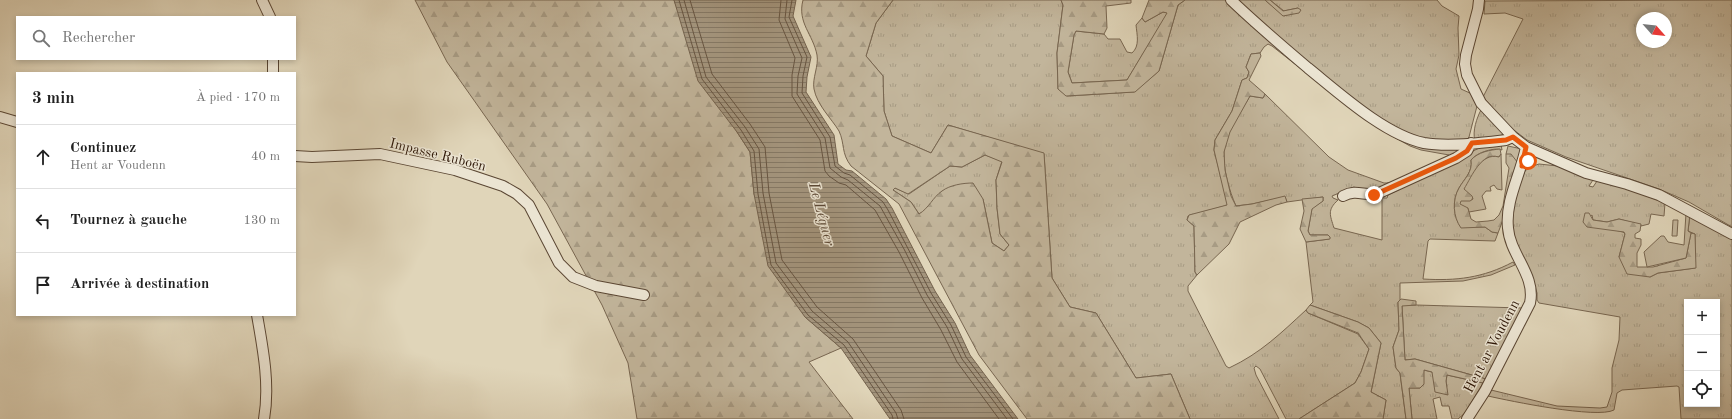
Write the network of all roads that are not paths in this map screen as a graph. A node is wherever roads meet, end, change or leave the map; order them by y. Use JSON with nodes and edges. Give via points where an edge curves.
{"nodes":[{"id":1,"x":262,"y":0,"type":"edge"},
{"id":2,"x":1231,"y":0,"type":"edge"},
{"id":3,"x":1479,"y":0,"type":"edge"},
{"id":4,"x":270,"y":16,"type":"edge"},
{"id":5,"x":273,"y":60,"type":"edge"},
{"id":6,"x":272,"y":72,"type":"edge"},
{"id":7,"x":0,"y":117,"type":"edge"},
{"id":8,"x":16,"y":122,"type":"edge"},
{"id":9,"x":1513,"y":137,"type":"junction"},
{"id":10,"x":1472,"y":143,"type":"junction"},
{"id":11,"x":1526,"y":147,"type":"junction"},
{"id":12,"x":296,"y":156,"type":"edge"},
{"id":13,"x":1551,"y":158,"type":"junction"},
{"id":14,"x":1522,"y":166,"type":"junction"},
{"id":15,"x":1343,"y":196,"type":"dead end"},
{"id":16,"x":1732,"y":234,"type":"edge"},
{"id":17,"x":644,"y":295,"type":"dead end"},
{"id":18,"x":257,"y":316,"type":"edge"},
{"id":19,"x":264,"y":419,"type":"edge"},
{"id":20,"x":1466,"y":419,"type":"edge"}],
"edges":[{"from":1,"to":4,"type":"street"},
{"from":2,"to":10,"type":"street","via":[[1333,88],[1399,134],[1438,144]]},
{"from":3,"to":9,"type":"street","via":[[1466,55],[1467,75],[1480,103]]},
{"from":5,"to":6,"type":"street"},
{"from":7,"to":8,"type":"street"},
{"from":9,"to":10,"type":"street"},
{"from":9,"to":11,"type":"street"},
{"from":10,"to":15,"type":"street","via":[[1467,151],[1456,158],[1377,194],[1354,192]]},
{"from":11,"to":13,"type":"street"},
{"from":11,"to":14,"type":"street","name":"Hent ar Voudenn"},
{"from":12,"to":17,"type":"street","name":"Impasse Ruboën","via":[[380,154],[455,170],[503,186],[529,205],[559,263],[573,277],[596,286]]},
{"from":13,"to":14,"type":"street","via":[[1534,159]]},
{"from":13,"to":16,"type":"street","via":[[1586,173],[1659,195]]},
{"from":14,"to":20,"type":"street","name":"Hent ar Voudenn","via":[[1514,188],[1507,226],[1511,244],[1529,281],[1530,303],[1484,391]]},
{"from":18,"to":19,"type":"street","via":[[266,387]]}]}
